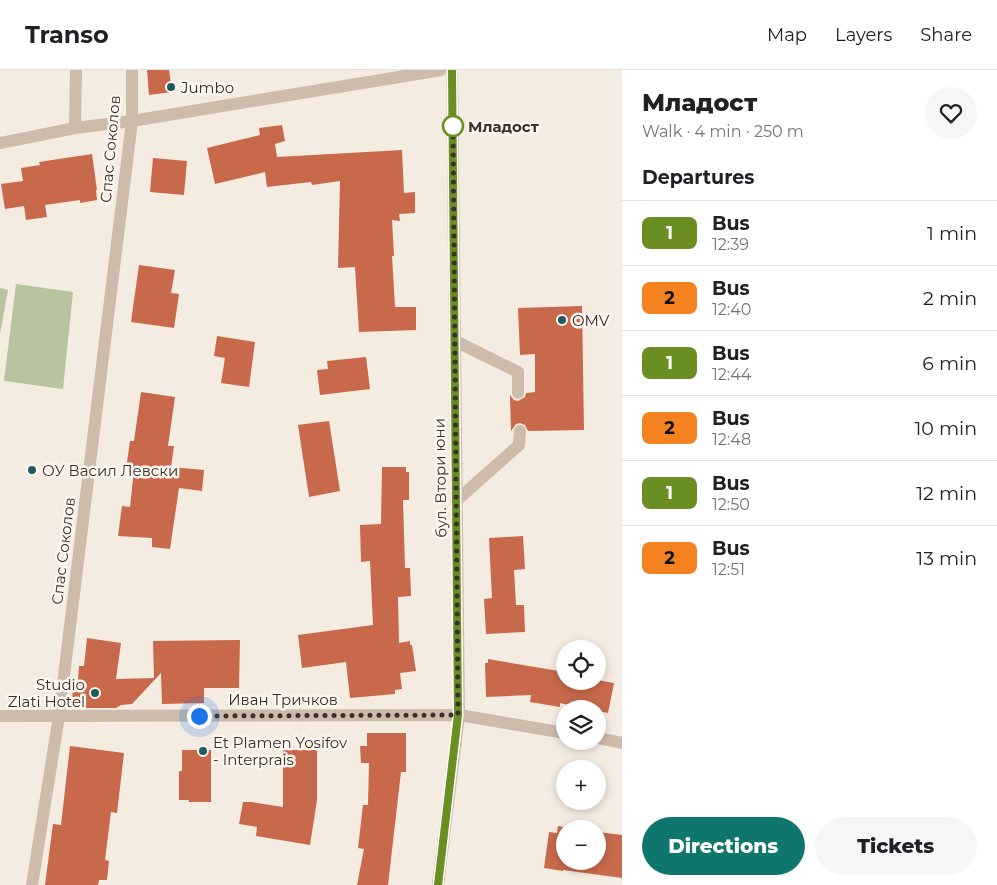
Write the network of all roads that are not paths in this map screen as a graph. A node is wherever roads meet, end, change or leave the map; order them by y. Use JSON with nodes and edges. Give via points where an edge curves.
{"nodes":[{"id":1,"x":76,"y":70,"type":"edge"},
{"id":2,"x":132,"y":70,"type":"edge"},
{"id":3,"x":441,"y":70,"type":"edge"},
{"id":4,"x":452,"y":70,"type":"edge"},
{"id":5,"x":132,"y":121,"type":"junction"},
{"id":6,"x":75,"y":128,"type":"junction"},
{"id":7,"x":0,"y":143,"type":"edge"},
{"id":8,"x":455,"y":341,"type":"junction"},
{"id":9,"x":518,"y":393,"type":"dead end"},
{"id":10,"x":520,"y":431,"type":"dead end"},
{"id":11,"x":456,"y":501,"type":"junction"},
{"id":12,"x":458,"y":715,"type":"junction"},
{"id":13,"x":0,"y":716,"type":"edge"},
{"id":14,"x":59,"y":716,"type":"junction"},
{"id":15,"x":556,"y":731,"type":"edge"},
{"id":16,"x":606,"y":740,"type":"edge"},
{"id":17,"x":622,"y":743,"type":"edge"},
{"id":18,"x":32,"y":885,"type":"edge"},
{"id":19,"x":438,"y":885,"type":"edge"}],
"edges":[{"from":1,"to":6,"type":"street"},
{"from":2,"to":5,"type":"street","name":"Спас Соколов"},
{"from":3,"to":5,"type":"street"},
{"from":4,"to":8,"type":"street","name":"бул. Втори юни"},
{"from":5,"to":6,"type":"street"},
{"from":5,"to":14,"type":"street","name":"Спас Соколов"},
{"from":6,"to":7,"type":"street"},
{"from":8,"to":9,"type":"street","via":[[518,372]]},
{"from":8,"to":11,"type":"street","name":"бул. Втори юни"},
{"from":10,"to":11,"type":"street","via":[[518,445]]},
{"from":11,"to":12,"type":"street","name":"бул. Втори юни"},
{"from":12,"to":14,"type":"street","name":"Иван Тричков"},
{"from":12,"to":15,"type":"street","name":"Иван Тричков"},
{"from":12,"to":19,"type":"street","name":"бул. Втори юни"},
{"from":13,"to":14,"type":"street","name":"Иван Тричков"},
{"from":14,"to":18,"type":"street","name":"Спас Соколов"},
{"from":16,"to":17,"type":"street"}]}
